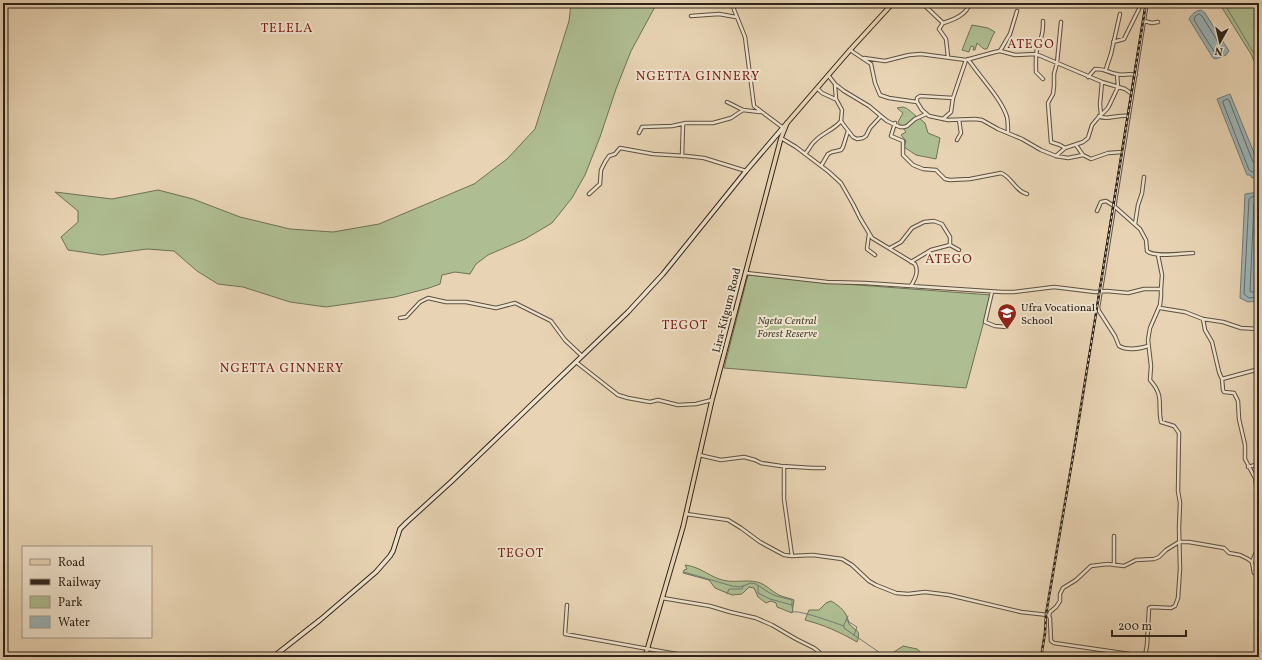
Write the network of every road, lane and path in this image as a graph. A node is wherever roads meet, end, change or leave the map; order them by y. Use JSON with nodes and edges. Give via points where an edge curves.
{"nodes":[{"id":1,"x":893,"y":3,"type":"edge"},
{"id":2,"x":922,"y":3,"type":"edge"},
{"id":3,"x":970,"y":3,"type":"edge"},
{"id":4,"x":733,"y":7,"type":"dead end"},
{"id":5,"x":1146,"y":8,"type":"dead end"},
{"id":6,"x":1139,"y":9,"type":"dead end"},
{"id":7,"x":1017,"y":12,"type":"dead end"},
{"id":8,"x":1120,"y":14,"type":"dead end"},
{"id":9,"x":691,"y":16,"type":"dead end"},
{"id":10,"x":736,"y":17,"type":"junction"},
{"id":11,"x":1042,"y":21,"type":"dead end"},
{"id":12,"x":1144,"y":21,"type":"junction"},
{"id":13,"x":1061,"y":22,"type":"dead end"},
{"id":14,"x":1158,"y":22,"type":"dead end"},
{"id":15,"x":943,"y":23,"type":"junction"},
{"id":16,"x":1113,"y":42,"type":"junction"},
{"id":17,"x":850,"y":50,"type":"junction"},
{"id":18,"x":1000,"y":51,"type":"junction"},
{"id":19,"x":1036,"y":54,"type":"junction"},
{"id":20,"x":948,"y":57,"type":"junction"},
{"id":21,"x":864,"y":58,"type":"junction"},
{"id":22,"x":967,"y":59,"type":"junction"},
{"id":23,"x":1057,"y":63,"type":"junction"},
{"id":24,"x":1106,"y":69,"type":"junction"},
{"id":25,"x":828,"y":74,"type":"junction"},
{"id":26,"x":1117,"y":74,"type":"junction"},
{"id":27,"x":1136,"y":75,"type":"junction"},
{"id":28,"x":1088,"y":77,"type":"junction"},
{"id":29,"x":1043,"y":79,"type":"dead end"},
{"id":30,"x":1102,"y":82,"type":"junction"},
{"id":31,"x":835,"y":84,"type":"junction"},
{"id":32,"x":1118,"y":87,"type":"junction"},
{"id":33,"x":817,"y":88,"type":"junction"},
{"id":34,"x":1132,"y":95,"type":"junction"},
{"id":35,"x":953,"y":98,"type":"junction"},
{"id":36,"x":836,"y":99,"type":"junction"},
{"id":37,"x":727,"y":102,"type":"dead end"},
{"id":38,"x":917,"y":102,"type":"junction"},
{"id":39,"x":743,"y":110,"type":"junction"},
{"id":40,"x":762,"y":112,"type":"junction"},
{"id":41,"x":926,"y":114,"type":"junction"},
{"id":42,"x":1100,"y":115,"type":"junction"},
{"id":43,"x":881,"y":116,"type":"junction"},
{"id":44,"x":1129,"y":116,"type":"junction"},
{"id":45,"x":943,"y":119,"type":"junction"},
{"id":46,"x":959,"y":120,"type":"junction"},
{"id":47,"x":842,"y":121,"type":"junction"},
{"id":48,"x":787,"y":122,"type":"junction"},
{"id":49,"x":683,"y":124,"type":"junction"},
{"id":50,"x":895,"y":124,"type":"junction"},
{"id":51,"x":782,"y":127,"type":"junction"},
{"id":52,"x":848,"y":131,"type":"junction"},
{"id":53,"x":639,"y":133,"type":"dead end"},
{"id":54,"x":1008,"y":133,"type":"junction"},
{"id":55,"x":781,"y":138,"type":"junction"},
{"id":56,"x":958,"y":140,"type":"dead end"},
{"id":57,"x":1076,"y":145,"type":"junction"},
{"id":58,"x":1065,"y":148,"type":"junction"},
{"id":59,"x":1123,"y":152,"type":"junction"},
{"id":60,"x":805,"y":154,"type":"junction"},
{"id":61,"x":1082,"y":155,"type":"junction"},
{"id":62,"x":682,"y":156,"type":"junction"},
{"id":63,"x":1056,"y":156,"type":"junction"},
{"id":64,"x":821,"y":166,"type":"junction"},
{"id":65,"x":746,"y":171,"type":"junction"},
{"id":66,"x":1144,"y":177,"type":"dead end"},
{"id":67,"x":589,"y":194,"type":"dead end"},
{"id":68,"x":1027,"y":194,"type":"dead end"},
{"id":69,"x":1114,"y":206,"type":"junction"},
{"id":70,"x":1097,"y":211,"type":"dead end"},
{"id":71,"x":1135,"y":224,"type":"junction"},
{"id":72,"x":870,"y":233,"type":"junction"},
{"id":73,"x":950,"y":245,"type":"junction"},
{"id":74,"x":890,"y":248,"type":"junction"},
{"id":75,"x":959,"y":250,"type":"dead end"},
{"id":76,"x":1193,"y":254,"type":"dead end"},
{"id":77,"x":875,"y":255,"type":"dead end"},
{"id":78,"x":1158,"y":255,"type":"junction"},
{"id":79,"x":911,"y":262,"type":"junction"},
{"id":80,"x":745,"y":272,"type":"junction"},
{"id":81,"x":911,"y":286,"type":"junction"},
{"id":82,"x":1161,"y":289,"type":"junction"},
{"id":83,"x":1100,"y":291,"type":"junction"},
{"id":84,"x":992,"y":292,"type":"junction"},
{"id":85,"x":1160,"y":308,"type":"junction"},
{"id":86,"x":400,"y":318,"type":"dead end"},
{"id":87,"x":1203,"y":319,"type":"junction"},
{"id":88,"x":1007,"y":327,"type":"dead end"},
{"id":89,"x":1259,"y":329,"type":"edge"},
{"id":90,"x":1148,"y":346,"type":"junction"},
{"id":91,"x":583,"y":356,"type":"junction"},
{"id":92,"x":576,"y":362,"type":"junction"},
{"id":93,"x":1259,"y":369,"type":"edge"},
{"id":94,"x":1222,"y":379,"type":"junction"},
{"id":95,"x":712,"y":400,"type":"junction"},
{"id":96,"x":699,"y":455,"type":"junction"},
{"id":97,"x":1259,"y":464,"type":"edge"},
{"id":98,"x":784,"y":466,"type":"junction"},
{"id":99,"x":1248,"y":467,"type":"junction"},
{"id":100,"x":824,"y":468,"type":"dead end"},
{"id":101,"x":1259,"y":503,"type":"edge"},
{"id":102,"x":686,"y":514,"type":"junction"},
{"id":103,"x":1259,"y":534,"type":"edge"},
{"id":104,"x":1114,"y":536,"type":"dead end"},
{"id":105,"x":1179,"y":542,"type":"junction"},
{"id":106,"x":792,"y":556,"type":"junction"},
{"id":107,"x":1252,"y":562,"type":"junction"},
{"id":108,"x":1114,"y":565,"type":"junction"},
{"id":109,"x":1259,"y":574,"type":"edge"},
{"id":110,"x":662,"y":598,"type":"junction"},
{"id":111,"x":567,"y":605,"type":"dead end"},
{"id":112,"x":1049,"y":616,"type":"junction"},
{"id":113,"x":647,"y":650,"type":"junction"},
{"id":114,"x":1145,"y":656,"type":"junction"},
{"id":115,"x":273,"y":657,"type":"edge"},
{"id":116,"x":645,"y":657,"type":"edge"},
{"id":117,"x":693,"y":657,"type":"edge"},
{"id":118,"x":822,"y":657,"type":"edge"},
{"id":119,"x":1150,"y":657,"type":"edge"}],
"edges":[{"from":1,"to":17,"type":"main road","name":"Lira-Kitgum Road"},
{"from":2,"to":15,"type":"street"},
{"from":3,"to":15,"type":"street","via":[[966,11]]},
{"from":4,"to":10,"type":"street"},
{"from":5,"to":12,"type":"street"},
{"from":6,"to":16,"type":"street","via":[[1124,39]]},
{"from":7,"to":18,"type":"street","via":[[1010,34]]},
{"from":8,"to":16,"type":"street"},
{"from":9,"to":10,"type":"street","via":[[719,14]]},
{"from":10,"to":40,"type":"street","via":[[745,37],[754,103]]},
{"from":11,"to":19,"type":"street","via":[[1042,36]]},
{"from":12,"to":14,"type":"street"},
{"from":12,"to":27,"type":"street"},
{"from":13,"to":23,"type":"street"},
{"from":15,"to":20,"type":"street","via":[[939,29],[946,39]]},
{"from":16,"to":24,"type":"street"},
{"from":17,"to":21,"type":"street"},
{"from":17,"to":25,"type":"main road","name":"Lira-Kitgum Road"},
{"from":18,"to":19,"type":"street","via":[[1015,55]]},
{"from":18,"to":22,"type":"street"},
{"from":19,"to":23,"type":"street"},
{"from":19,"to":29,"type":"street","via":[[1036,72]]},
{"from":20,"to":21,"type":"street","via":[[921,54],[885,61]]},
{"from":20,"to":22,"type":"street"},
{"from":21,"to":38,"type":"street","via":[[871,64],[880,95]]},
{"from":22,"to":35,"type":"street"},
{"from":22,"to":54,"type":"street","via":[[1004,109],[1008,119]]},
{"from":23,"to":28,"type":"street"},
{"from":23,"to":58,"type":"street","via":[[1054,86],[1048,103],[1051,142]]},
{"from":24,"to":26,"type":"street"},
{"from":24,"to":28,"type":"street","via":[[1095,69]]},
{"from":25,"to":31,"type":"street"},
{"from":25,"to":33,"type":"main road","name":"Lira-Kitgum Road"},
{"from":26,"to":27,"type":"street"},
{"from":26,"to":32,"type":"street"},
{"from":27,"to":34,"type":"street"},
{"from":28,"to":30,"type":"street"},
{"from":30,"to":32,"type":"street"},
{"from":30,"to":42,"type":"street"},
{"from":31,"to":36,"type":"street"},
{"from":31,"to":43,"type":"street"},
{"from":32,"to":34,"type":"street","via":[[1125,88]]},
{"from":32,"to":42,"type":"street","via":[[1107,109]]},
{"from":33,"to":36,"type":"street"},
{"from":33,"to":48,"type":"main road","name":"Lira-Kitgum Road"},
{"from":34,"to":44,"type":"street"},
{"from":35,"to":38,"type":"street","via":[[920,96]]},
{"from":35,"to":45,"type":"street","via":[[951,112]]},
{"from":36,"to":47,"type":"street","via":[[842,110]]},
{"from":37,"to":39,"type":"street"},
{"from":38,"to":41,"type":"street"},
{"from":39,"to":40,"type":"street"},
{"from":39,"to":49,"type":"street","via":[[726,120]]},
{"from":40,"to":51,"type":"street"},
{"from":41,"to":45,"type":"street"},
{"from":41,"to":50,"type":"street","via":[[904,127]]},
{"from":42,"to":44,"type":"street","via":[[1105,118]]},
{"from":42,"to":57,"type":"street","via":[[1092,126],[1088,138]]},
{"from":43,"to":50,"type":"street"},
{"from":43,"to":52,"type":"street","via":[[862,138],[857,139]]},
{"from":44,"to":59,"type":"street"},
{"from":45,"to":46,"type":"street"},
{"from":46,"to":54,"type":"street","via":[[982,120]]},
{"from":46,"to":56,"type":"street","via":[[961,133]]},
{"from":47,"to":52,"type":"street"},
{"from":47,"to":60,"type":"street","via":[[815,141]]},
{"from":48,"to":51,"type":"main road"},
{"from":48,"to":55,"type":"main road","name":"Lira-Kitgum Road"},
{"from":49,"to":53,"type":"street","via":[[642,127]]},
{"from":49,"to":62,"type":"street"},
{"from":50,"to":68,"type":"street","via":[[891,136],[903,141],[903,155],[913,165],[936,170],[945,179],[950,180],[1001,173],[1012,181],[1018,190]]},
{"from":51,"to":65,"type":"main road"},
{"from":52,"to":64,"type":"street","via":[[841,150],[828,154]]},
{"from":54,"to":63,"type":"street"},
{"from":55,"to":60,"type":"street"},
{"from":55,"to":80,"type":"main road","name":"Lira-Kitgum Road"},
{"from":57,"to":58,"type":"street"},
{"from":57,"to":61,"type":"street"},
{"from":58,"to":63,"type":"street"},
{"from":59,"to":61,"type":"street","via":[[1106,153],[1091,159]]},
{"from":59,"to":69,"type":"street"},
{"from":60,"to":64,"type":"street"},
{"from":61,"to":63,"type":"street","via":[[1068,158]]},
{"from":62,"to":65,"type":"street","via":[[704,158]]},
{"from":62,"to":67,"type":"street","via":[[620,148],[609,156],[601,170],[600,184]]},
{"from":64,"to":72,"type":"street","via":[[841,183]]},
{"from":65,"to":91,"type":"main road","via":[[663,274]]},
{"from":66,"to":71,"type":"street"},
{"from":69,"to":70,"type":"street","via":[[1103,201],[1099,203]]},
{"from":69,"to":71,"type":"street"},
{"from":69,"to":83,"type":"street"},
{"from":71,"to":78,"type":"street","via":[[1144,236],[1148,252]]},
{"from":72,"to":74,"type":"street","via":[[872,238]]},
{"from":72,"to":77,"type":"street","via":[[867,249]]},
{"from":73,"to":74,"type":"street","via":[[950,237],[942,224],[928,220],[912,228],[901,242]]},
{"from":73,"to":75,"type":"street"},
{"from":73,"to":79,"type":"street","via":[[931,250]]},
{"from":74,"to":79,"type":"street"},
{"from":76,"to":78,"type":"street"},
{"from":78,"to":82,"type":"street","via":[[1162,275]]},
{"from":79,"to":81,"type":"street","via":[[915,264],[917,271]]},
{"from":80,"to":81,"type":"street","via":[[827,282]]},
{"from":80,"to":95,"type":"main road","name":"Lira-Kitgum Road"},
{"from":81,"to":84,"type":"street"},
{"from":82,"to":83,"type":"street"},
{"from":82,"to":85,"type":"street"},
{"from":83,"to":84,"type":"street","via":[[1054,287]]},
{"from":83,"to":90,"type":"street","via":[[1099,311],[1119,346],[1130,350]]},
{"from":84,"to":88,"type":"street","via":[[985,322]]},
{"from":85,"to":87,"type":"street","via":[[1185,312]]},
{"from":85,"to":90,"type":"street","via":[[1150,328]]},
{"from":86,"to":91,"type":"street","via":[[406,317],[420,302],[428,298],[496,308],[515,303],[551,321],[565,340]]},
{"from":87,"to":89,"type":"street"},
{"from":87,"to":94,"type":"street"},
{"from":90,"to":105,"type":"street","via":[[1150,380],[1159,393],[1161,422],[1174,426],[1179,433]]},
{"from":91,"to":92,"type":"main road"},
{"from":92,"to":95,"type":"street","via":[[618,395],[628,398],[650,402],[658,400],[678,405]]},
{"from":92,"to":115,"type":"main road","via":[[400,529],[393,551],[376,572]]},
{"from":93,"to":94,"type":"street"},
{"from":94,"to":99,"type":"street","via":[[1223,391],[1234,393],[1238,401]]},
{"from":95,"to":96,"type":"main road","name":"Lira-Kitgum Road"},
{"from":96,"to":98,"type":"street","via":[[721,460],[744,457]]},
{"from":96,"to":102,"type":"main road","name":"Lira-Kitgum Road"},
{"from":97,"to":99,"type":"street"},
{"from":98,"to":100,"type":"street"},
{"from":98,"to":106,"type":"street","via":[[784,499]]},
{"from":99,"to":101,"type":"street","via":[[1255,478]]},
{"from":102,"to":106,"type":"street","via":[[728,520],[781,554]]},
{"from":102,"to":110,"type":"main road","name":"Lira-Kitgum Road"},
{"from":103,"to":107,"type":"street","via":[[1256,539],[1258,547]]},
{"from":104,"to":108,"type":"street"},
{"from":105,"to":107,"type":"street","via":[[1224,548],[1229,553],[1240,555]]},
{"from":105,"to":108,"type":"street","via":[[1154,559],[1136,560],[1124,566]]},
{"from":105,"to":114,"type":"street","via":[[1177,601],[1171,608],[1149,608]]},
{"from":106,"to":112,"type":"street","via":[[809,555],[840,559],[852,565],[869,581],[896,593],[925,592],[949,595]]},
{"from":107,"to":109,"type":"street","via":[[1254,573]]},
{"from":108,"to":112,"type":"street","via":[[1091,566],[1063,588],[1060,601]]},
{"from":110,"to":113,"type":"main road","name":"Lira-Kitgum Road"},
{"from":110,"to":118,"type":"street","via":[[710,606],[756,618],[814,648]]},
{"from":111,"to":113,"type":"street","via":[[565,634]]},
{"from":112,"to":114,"type":"street","via":[[1052,642]]},
{"from":113,"to":116,"type":"main road","name":"Lira-Kitgum Road"},
{"from":113,"to":117,"type":"street"},
{"from":114,"to":119,"type":"street"}]}
